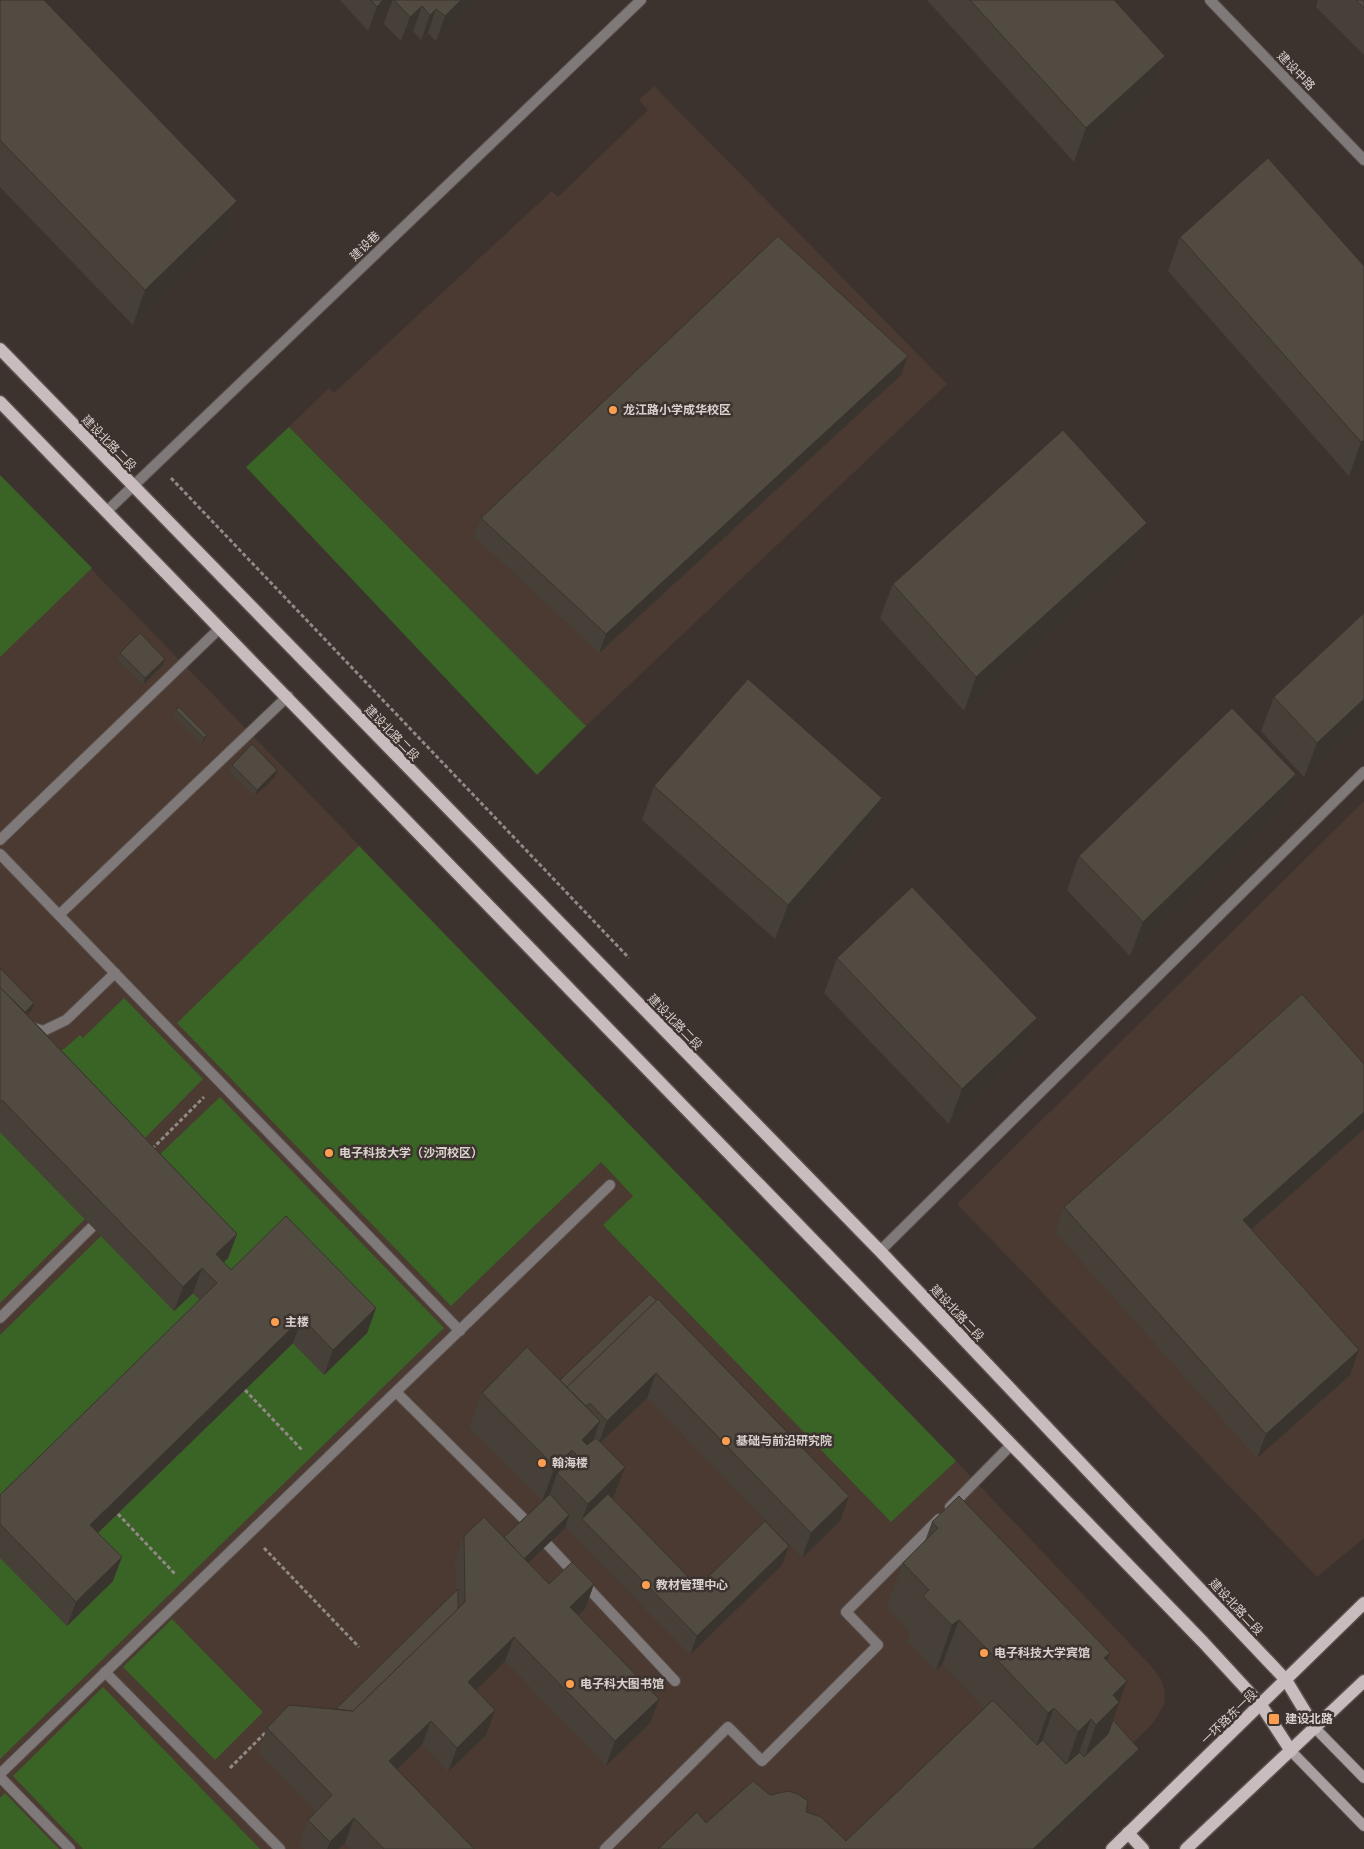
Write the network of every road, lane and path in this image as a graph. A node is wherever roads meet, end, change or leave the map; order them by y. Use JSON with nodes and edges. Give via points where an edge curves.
{"nodes":[{"id":1,"x":641,"y":0,"type":"edge"},
{"id":2,"x":1210,"y":0,"type":"edge"},
{"id":3,"x":1364,"y":160,"type":"edge"},
{"id":4,"x":0,"y":349,"type":"edge"},
{"id":5,"x":0,"y":402,"type":"edge"},
{"id":6,"x":132,"y":487,"type":"junction"},
{"id":7,"x":107,"y":511,"type":"junction"},
{"id":8,"x":220,"y":628,"type":"junction"},
{"id":9,"x":288,"y":696,"type":"junction"},
{"id":10,"x":1364,"y":772,"type":"edge"},
{"id":11,"x":0,"y":840,"type":"edge"},
{"id":12,"x":0,"y":854,"type":"edge"},
{"id":13,"x":59,"y":915,"type":"junction"},
{"id":14,"x":115,"y":973,"type":"junction"},
{"id":15,"x":20,"y":1020,"type":"edge"},
{"id":16,"x":220,"y":1082,"type":"junction"},
{"id":17,"x":150,"y":1151,"type":"edge"},
{"id":18,"x":610,"y":1185,"type":"dead end"},
{"id":19,"x":92,"y":1227,"type":"dead end"},
{"id":20,"x":880,"y":1251,"type":"junction"},
{"id":21,"x":0,"y":1318,"type":"edge"},
{"id":22,"x":460,"y":1331,"type":"junction"},
{"id":23,"x":244,"y":1390,"type":"edge"},
{"id":24,"x":396,"y":1392,"type":"junction"},
{"id":25,"x":1011,"y":1445,"type":"junction"},
{"id":26,"x":319,"y":1466,"type":"junction"},
{"id":27,"x":118,"y":1514,"type":"edge"},
{"id":28,"x":528,"y":1523,"type":"edge"},
{"id":29,"x":250,"y":1533,"type":"junction"},
{"id":30,"x":547,"y":1544,"type":"edge"},
{"id":31,"x":191,"y":1590,"type":"junction"},
{"id":32,"x":1364,"y":1604,"type":"edge"},
{"id":33,"x":359,"y":1648,"type":"dead end"},
{"id":34,"x":105,"y":1672,"type":"junction"},
{"id":35,"x":1286,"y":1680,"type":"junction"},
{"id":36,"x":675,"y":1681,"type":"dead end"},
{"id":37,"x":1364,"y":1681,"type":"edge"},
{"id":38,"x":1261,"y":1705,"type":"junction"},
{"id":39,"x":1315,"y":1728,"type":"junction"},
{"id":40,"x":268,"y":1730,"type":"edge"},
{"id":41,"x":1291,"y":1750,"type":"junction"},
{"id":42,"x":0,"y":1776,"type":"edge"},
{"id":43,"x":1364,"y":1778,"type":"edge"},
{"id":44,"x":216,"y":1783,"type":"junction"},
{"id":45,"x":1364,"y":1826,"type":"edge"},
{"id":46,"x":1128,"y":1833,"type":"junction"},
{"id":47,"x":70,"y":1849,"type":"edge"},
{"id":48,"x":280,"y":1849,"type":"edge"},
{"id":49,"x":605,"y":1849,"type":"edge"},
{"id":50,"x":1112,"y":1849,"type":"edge"},
{"id":51,"x":1143,"y":1849,"type":"edge"},
{"id":52,"x":1186,"y":1849,"type":"edge"}],
"edges":[{"from":1,"to":6,"type":"street","name":"建设巷"},
{"from":2,"to":3,"type":"street","name":"建设中路"},
{"from":4,"to":6,"type":"main road","name":"建设北路二段"},
{"from":5,"to":7,"type":"main road"},
{"from":6,"to":7,"type":"street","name":"建设巷"},
{"from":6,"to":20,"type":"main road","name":"建设北路二段"},
{"from":7,"to":8,"type":"main road"},
{"from":8,"to":9,"type":"main road"},
{"from":8,"to":11,"type":"street"},
{"from":9,"to":13,"type":"street"},
{"from":9,"to":25,"type":"main road"},
{"from":10,"to":20,"type":"street"},
{"from":12,"to":13,"type":"street"},
{"from":13,"to":14,"type":"street"},
{"from":14,"to":15,"type":"street","via":[[56,1026],[43,1031]]},
{"from":14,"to":16,"type":"street"},
{"from":16,"to":17,"type":"path"},
{"from":16,"to":22,"type":"street"},
{"from":18,"to":22,"type":"street"},
{"from":19,"to":21,"type":"street"},
{"from":20,"to":35,"type":"main road","name":"建设北路二段"},
{"from":22,"to":24,"type":"street"},
{"from":23,"to":26,"type":"path"},
{"from":24,"to":26,"type":"street"},
{"from":24,"to":28,"type":"street"},
{"from":25,"to":38,"type":"main road"},
{"from":25,"to":49,"type":"street","via":[[846,1612],[878,1645],[762,1761],[728,1728]]},
{"from":26,"to":29,"type":"street"},
{"from":27,"to":31,"type":"path"},
{"from":29,"to":31,"type":"street"},
{"from":29,"to":33,"type":"path"},
{"from":30,"to":36,"type":"street"},
{"from":31,"to":34,"type":"street"},
{"from":32,"to":35,"type":"main road","name":"一环路东一段"},
{"from":34,"to":42,"type":"street"},
{"from":34,"to":44,"type":"street"},
{"from":35,"to":38,"type":"main road","name":"一环路东一段"},
{"from":35,"to":39,"type":"main road","name":"建设北路二段"},
{"from":37,"to":39,"type":"main road"},
{"from":38,"to":41,"type":"main road"},
{"from":38,"to":46,"type":"main road","name":"一环路东一段"},
{"from":39,"to":41,"type":"main road"},
{"from":39,"to":43,"type":"main road"},
{"from":40,"to":44,"type":"path"},
{"from":41,"to":45,"type":"main road"},
{"from":41,"to":52,"type":"main road"},
{"from":42,"to":47,"type":"street"},
{"from":44,"to":48,"type":"street"},
{"from":46,"to":50,"type":"main road","name":"一环路东一段"},
{"from":46,"to":51,"type":"main road"}]}
